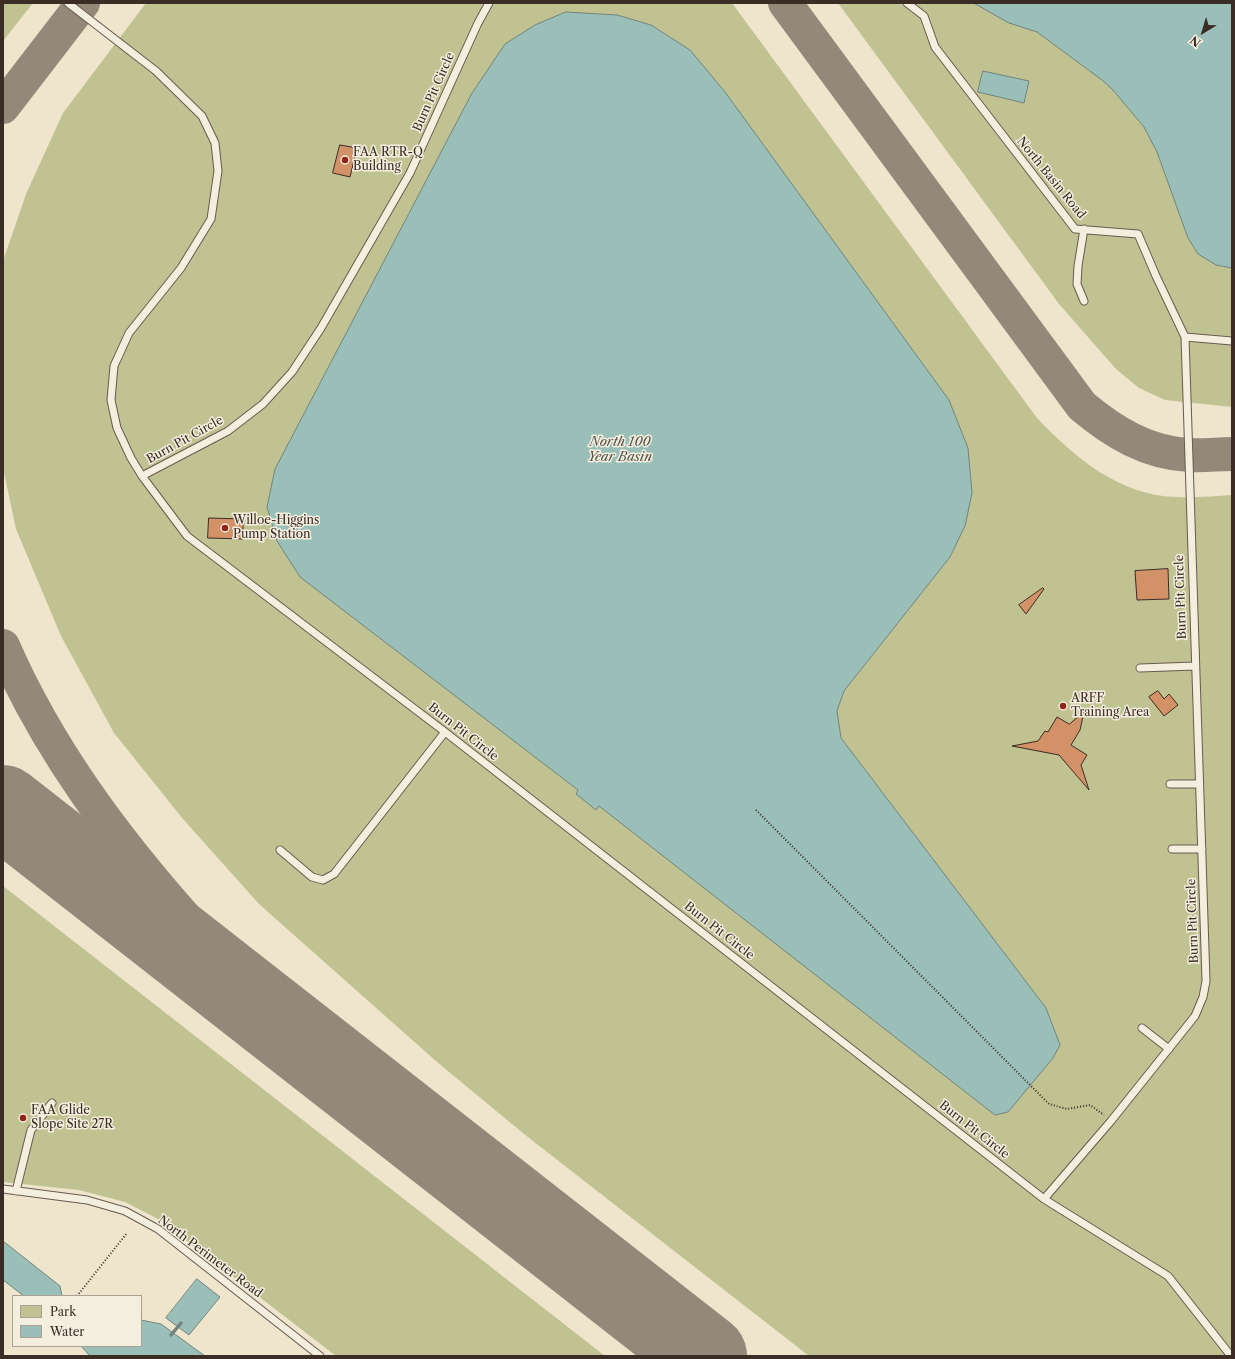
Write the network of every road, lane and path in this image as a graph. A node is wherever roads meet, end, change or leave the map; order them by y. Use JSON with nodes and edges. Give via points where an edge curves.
{"nodes":[{"id":1,"x":68,"y":3,"type":"edge"},
{"id":2,"x":489,"y":3,"type":"edge"},
{"id":3,"x":907,"y":3,"type":"edge"},
{"id":4,"x":1084,"y":229,"type":"junction"},
{"id":5,"x":1084,"y":301,"type":"dead end"},
{"id":6,"x":1185,"y":337,"type":"junction"},
{"id":7,"x":1232,"y":341,"type":"edge"},
{"id":8,"x":142,"y":476,"type":"junction"},
{"id":9,"x":1195,"y":666,"type":"junction"},
{"id":10,"x":1140,"y":668,"type":"dead end"},
{"id":11,"x":445,"y":732,"type":"junction"},
{"id":12,"x":1170,"y":784,"type":"dead end"},
{"id":13,"x":1199,"y":784,"type":"junction"},
{"id":14,"x":756,"y":810,"type":"dead end"},
{"id":15,"x":1202,"y":849,"type":"junction"},
{"id":16,"x":280,"y":850,"type":"dead end"},
{"id":17,"x":1172,"y":850,"type":"dead end"},
{"id":18,"x":1142,"y":1028,"type":"dead end"},
{"id":19,"x":1169,"y":1049,"type":"junction"},
{"id":20,"x":52,"y":1104,"type":"dead end"},
{"id":21,"x":1111,"y":1121,"type":"junction"},
{"id":22,"x":3,"y":1189,"type":"edge"},
{"id":23,"x":16,"y":1191,"type":"junction"},
{"id":24,"x":1044,"y":1199,"type":"junction"},
{"id":25,"x":128,"y":1233,"type":"dead end"},
{"id":26,"x":78,"y":1295,"type":"edge"},
{"id":27,"x":320,"y":1356,"type":"edge"},
{"id":28,"x":1231,"y":1356,"type":"edge"}],
"edges":[{"from":1,"to":8,"type":"lane","via":[[156,71],[202,116],[215,143],[218,171],[211,219],[180,268],[129,333],[114,366],[111,400],[117,428]]},
{"from":2,"to":8,"type":"lane","name":"Burn Pit Circle","via":[[410,173],[321,328],[292,372],[263,404],[228,431]]},
{"from":3,"to":4,"type":"lane","name":"North Basin Road","via":[[924,16],[935,47],[1075,229]]},
{"from":4,"to":5,"type":"lane","via":[[1078,284]]},
{"from":4,"to":6,"type":"lane","name":"North Basin Road","via":[[1138,234]]},
{"from":6,"to":7,"type":"lane"},
{"from":6,"to":9,"type":"lane","name":"Burn Pit Circle"},
{"from":8,"to":11,"type":"lane","name":"Burn Pit Circle","via":[[187,536]]},
{"from":9,"to":10,"type":"lane"},
{"from":9,"to":13,"type":"lane","name":"Burn Pit Circle"},
{"from":11,"to":16,"type":"lane","via":[[334,874],[323,880],[312,877]]},
{"from":11,"to":24,"type":"lane","name":"Burn Pit Circle"},
{"from":12,"to":13,"type":"lane"},
{"from":13,"to":15,"type":"lane","name":"Burn Pit Circle"},
{"from":14,"to":21,"type":"path","via":[[1049,1104],[1067,1109],[1090,1105]]},
{"from":15,"to":17,"type":"lane"},
{"from":15,"to":19,"type":"lane","name":"Burn Pit Circle","via":[[1206,981],[1203,998],[1195,1016]]},
{"from":18,"to":19,"type":"lane"},
{"from":19,"to":21,"type":"lane","name":"Burn Pit Circle"},
{"from":20,"to":23,"type":"lane","via":[[31,1130]]},
{"from":21,"to":24,"type":"lane","name":"Burn Pit Circle"},
{"from":22,"to":23,"type":"lane","name":"North Perimeter Road"},
{"from":23,"to":27,"type":"lane","name":"North Perimeter Road","via":[[87,1200],[126,1211],[158,1229]]},
{"from":24,"to":28,"type":"lane","via":[[1168,1276]]},
{"from":25,"to":26,"type":"path"}]}
